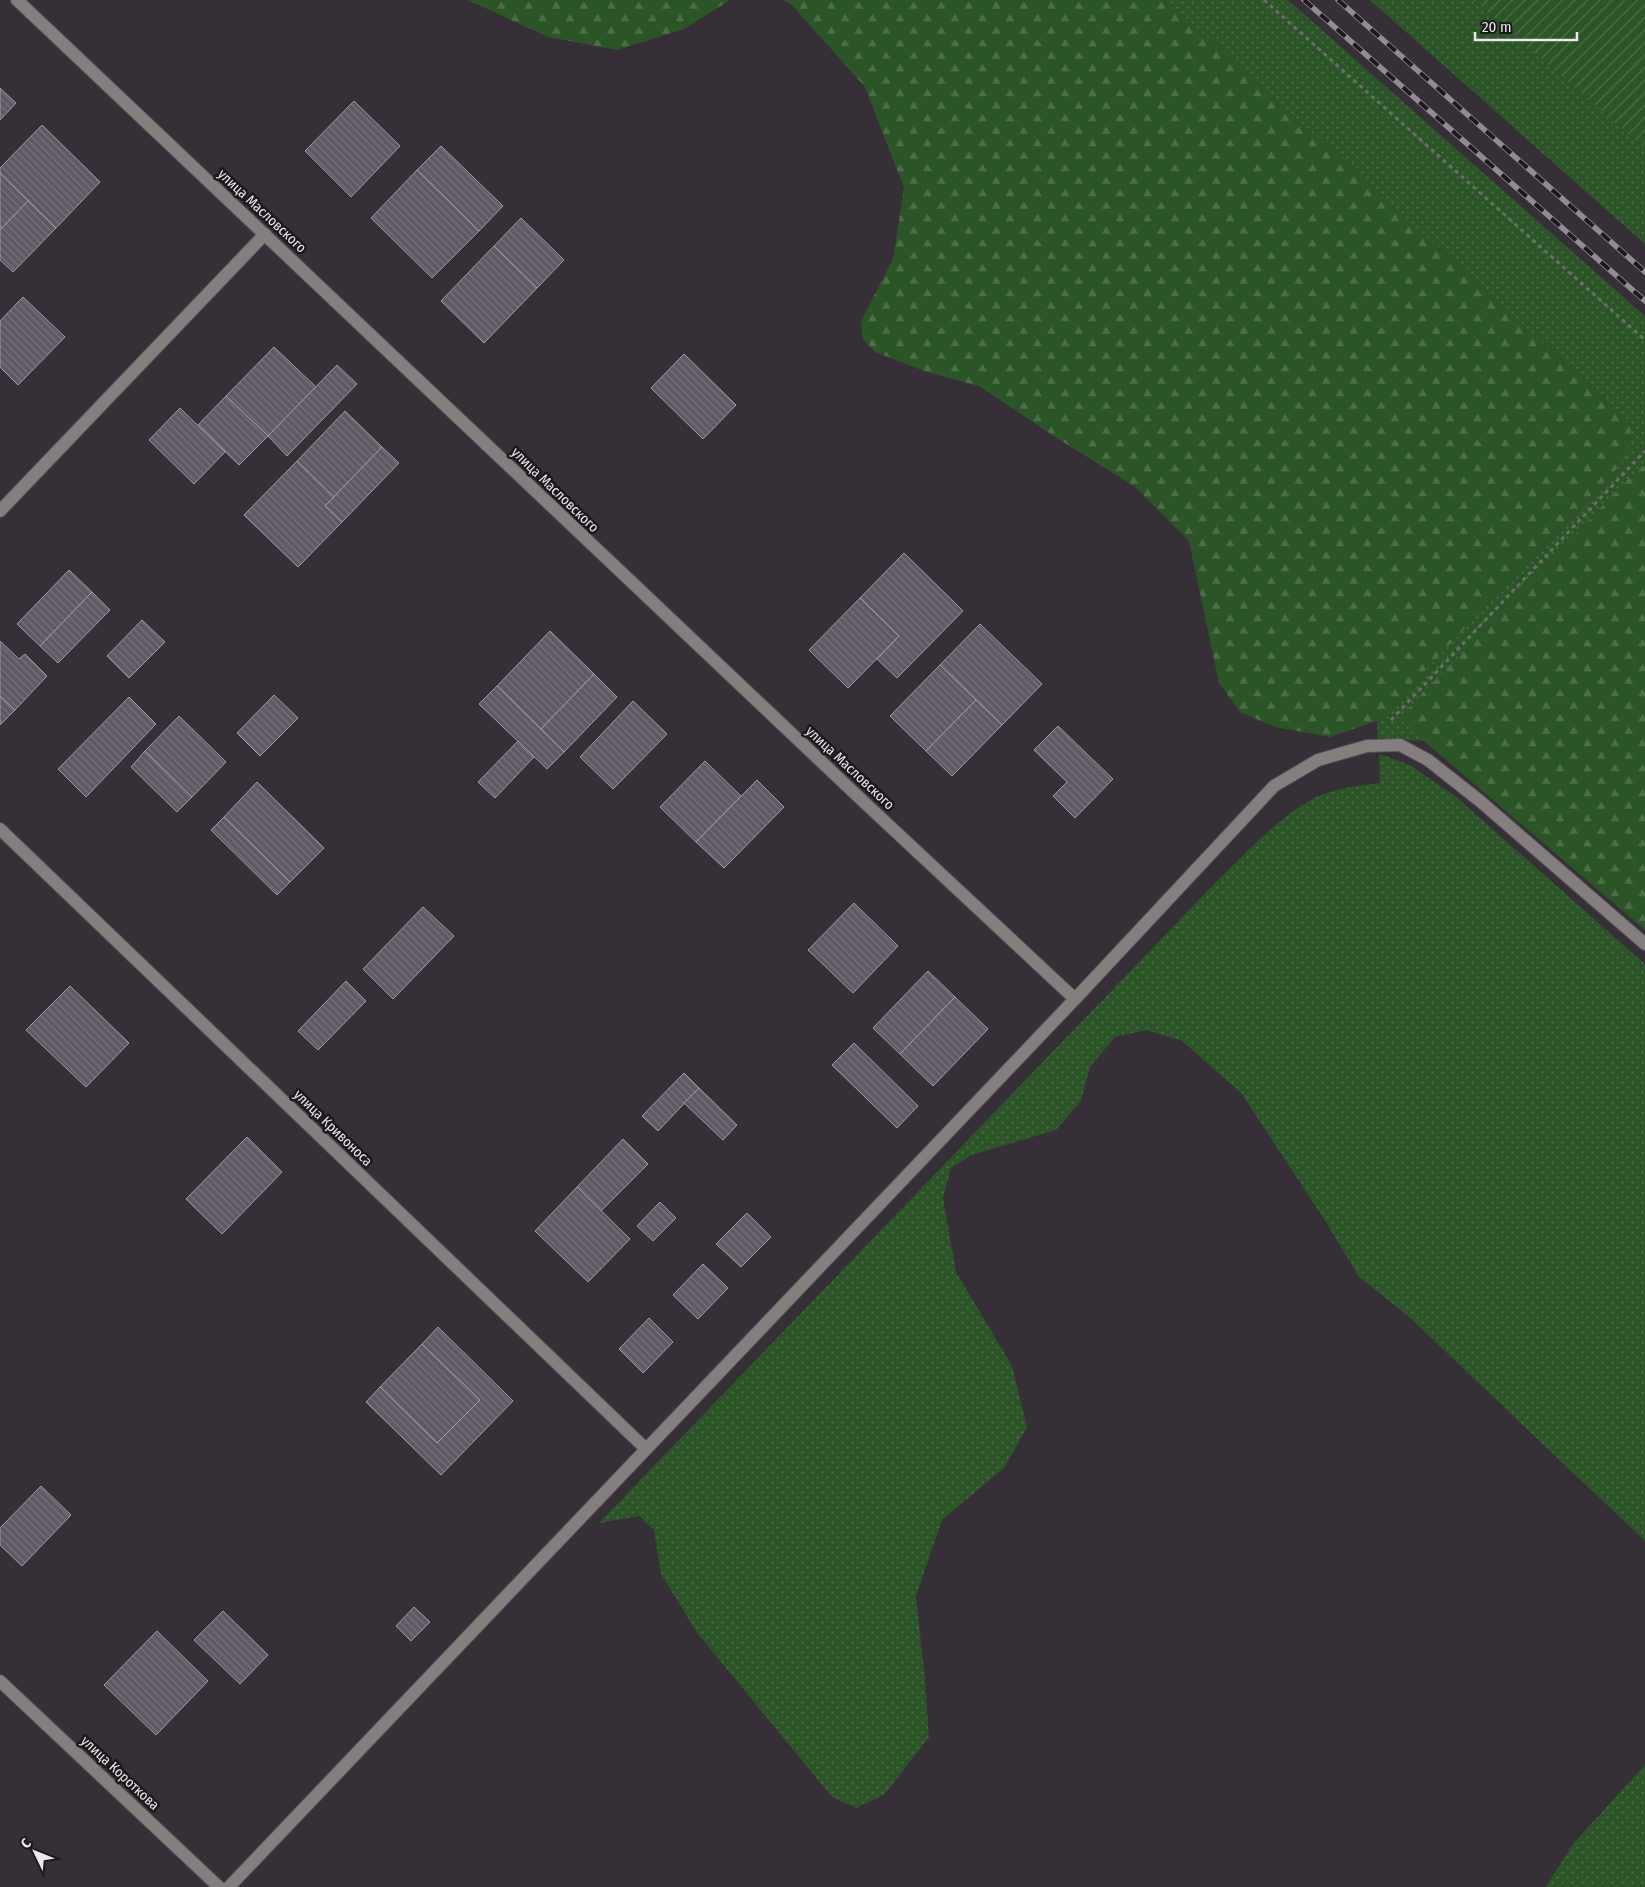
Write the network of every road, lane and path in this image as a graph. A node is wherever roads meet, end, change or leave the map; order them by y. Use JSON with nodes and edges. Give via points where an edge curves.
{"nodes":[{"id":1,"x":18,"y":0,"type":"edge"},
{"id":2,"x":1264,"y":0,"type":"edge"},
{"id":3,"x":265,"y":234,"type":"junction"},
{"id":4,"x":1645,"y":340,"type":"edge"},
{"id":5,"x":1645,"y":451,"type":"edge"},
{"id":6,"x":0,"y":511,"type":"edge"},
{"id":7,"x":1367,"y":746,"type":"junction"},
{"id":8,"x":0,"y":829,"type":"edge"},
{"id":9,"x":1645,"y":944,"type":"edge"},
{"id":10,"x":1074,"y":1000,"type":"junction"},
{"id":11,"x":646,"y":1449,"type":"junction"},
{"id":12,"x":0,"y":1681,"type":"edge"},
{"id":13,"x":220,"y":1887,"type":"edge"},
{"id":14,"x":229,"y":1887,"type":"edge"}],
"edges":[{"from":1,"to":3,"type":"street","name":"улица Масловского"},
{"from":2,"to":4,"type":"path"},
{"from":3,"to":6,"type":"street"},
{"from":3,"to":10,"type":"street","name":"улица Масловского"},
{"from":5,"to":7,"type":"path"},
{"from":7,"to":9,"type":"street","via":[[1400,745],[1428,760]]},
{"from":7,"to":10,"type":"street","via":[[1318,760],[1274,786]]},
{"from":8,"to":11,"type":"street","name":"улица Кривоноса"},
{"from":10,"to":11,"type":"street"},
{"from":11,"to":14,"type":"street"},
{"from":12,"to":13,"type":"street","name":"улица Короткова"}]}
